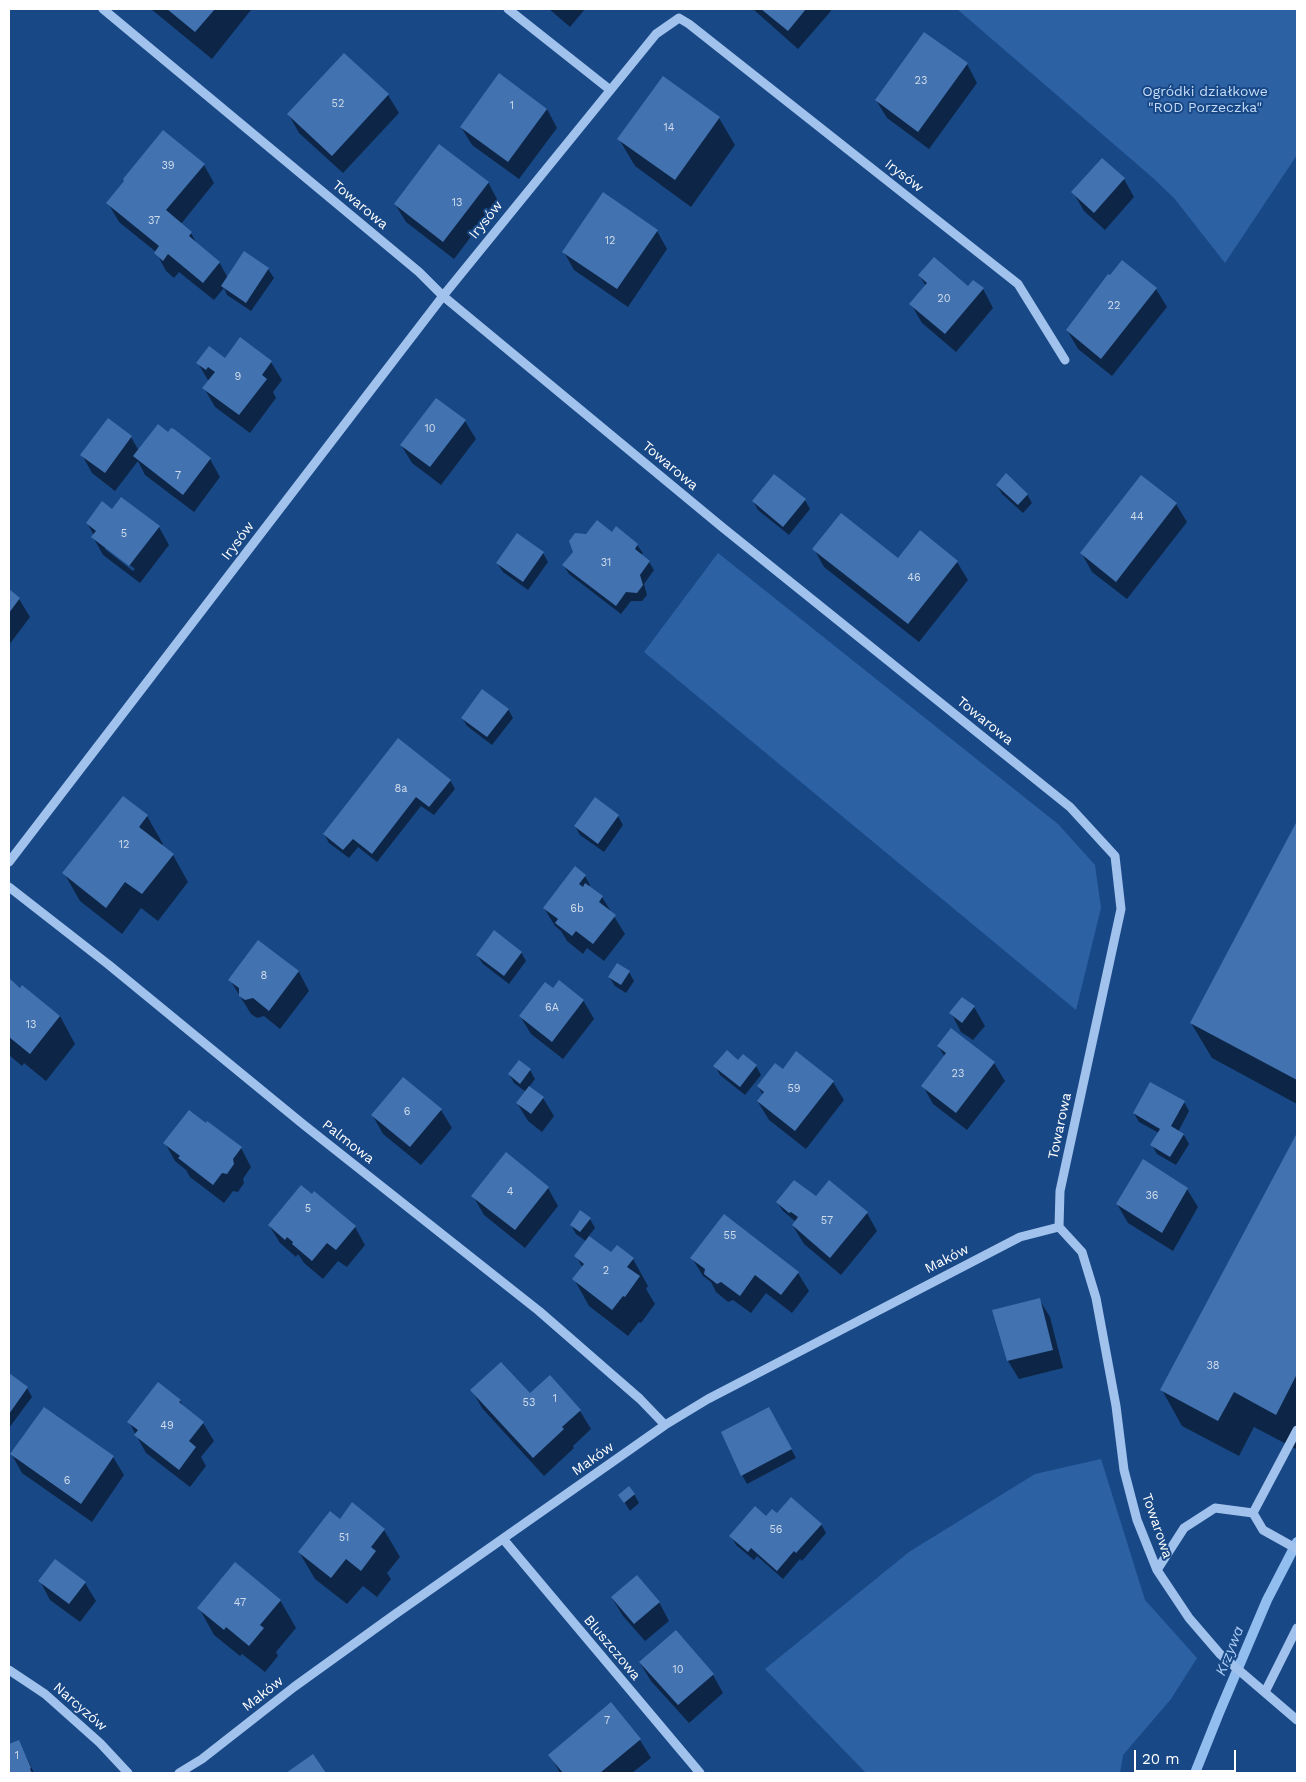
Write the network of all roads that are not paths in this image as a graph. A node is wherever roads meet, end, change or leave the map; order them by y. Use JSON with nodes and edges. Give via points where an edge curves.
{"nodes":[{"id":1,"x":103,"y":9,"type":"edge"},
{"id":2,"x":508,"y":9,"type":"edge"},
{"id":3,"x":609,"y":90,"type":"junction"},
{"id":4,"x":443,"y":296,"type":"junction"},
{"id":5,"x":1064,"y":360,"type":"dead end"},
{"id":6,"x":9,"y":862,"type":"edge"},
{"id":7,"x":9,"y":887,"type":"edge"},
{"id":8,"x":1059,"y":1227,"type":"junction"},
{"id":9,"x":665,"y":1425,"type":"junction"},
{"id":10,"x":1297,"y":1430,"type":"edge"},
{"id":11,"x":1253,"y":1513,"type":"junction"},
{"id":12,"x":504,"y":1540,"type":"junction"},
{"id":13,"x":1297,"y":1549,"type":"edge"},
{"id":14,"x":1157,"y":1570,"type":"junction"},
{"id":15,"x":1297,"y":1628,"type":"edge"},
{"id":16,"x":9,"y":1670,"type":"edge"},
{"id":17,"x":1265,"y":1692,"type":"junction"},
{"id":18,"x":1297,"y":1720,"type":"edge"},
{"id":19,"x":128,"y":1773,"type":"edge"},
{"id":20,"x":179,"y":1773,"type":"edge"},
{"id":21,"x":700,"y":1773,"type":"edge"}],
"edges":[{"from":1,"to":4,"type":"street","name":"Towarowa","via":[[412,266]]},
{"from":2,"to":3,"type":"street"},
{"from":3,"to":4,"type":"street","name":"Irysów"},
{"from":3,"to":5,"type":"street","name":"Irysów","via":[[656,34],[679,18],[690,24],[1018,284]]},
{"from":4,"to":6,"type":"street","name":"Irysów"},
{"from":4,"to":8,"type":"street","name":"Towarowa","via":[[722,527],[1070,807],[1115,856],[1121,909],[1060,1192]]},
{"from":7,"to":9,"type":"street","name":"Palmowa","via":[[539,1311],[640,1399]]},
{"from":8,"to":9,"type":"street","name":"Maków","via":[[1020,1237],[708,1399]]},
{"from":8,"to":14,"type":"street","name":"Towarowa","via":[[1082,1252],[1096,1298],[1124,1470]]},
{"from":9,"to":12,"type":"street","name":"Maków"},
{"from":10,"to":11,"type":"street"},
{"from":11,"to":13,"type":"street","via":[[1263,1530]]},
{"from":11,"to":14,"type":"street","via":[[1215,1508],[1184,1528]]},
{"from":12,"to":20,"type":"street","name":"Maków","via":[[386,1621]]},
{"from":12,"to":21,"type":"street","name":"Bluszczowa"},
{"from":14,"to":17,"type":"street","name":"Towarowa","via":[[1188,1618],[1220,1654]]},
{"from":15,"to":17,"type":"street"},
{"from":16,"to":19,"type":"street","name":"Narcyzów","via":[[45,1694],[100,1742]]},
{"from":17,"to":18,"type":"street","name":"Towarowa"}]}
